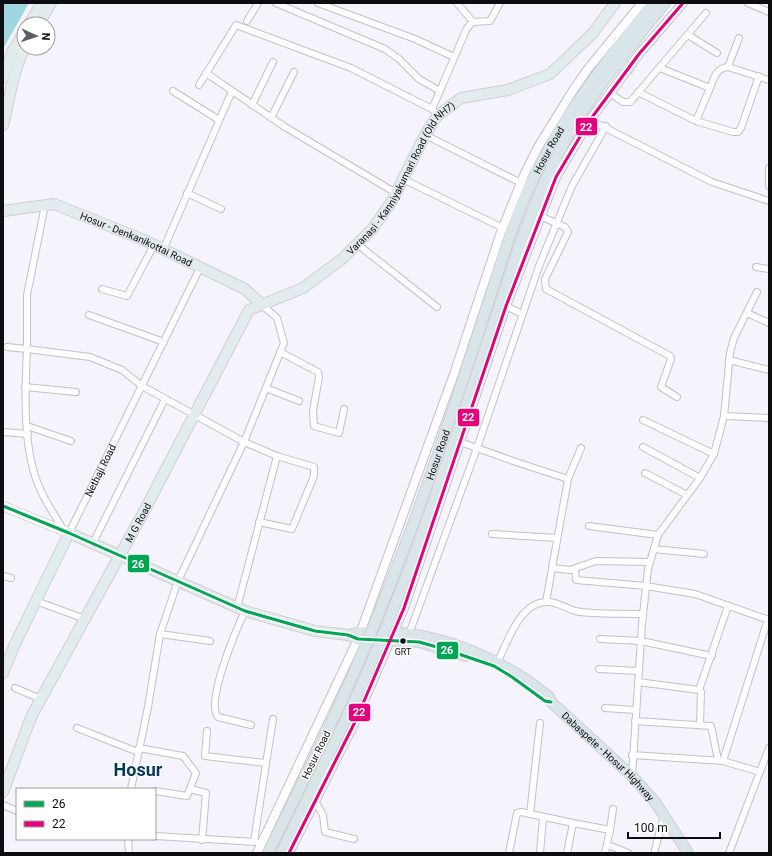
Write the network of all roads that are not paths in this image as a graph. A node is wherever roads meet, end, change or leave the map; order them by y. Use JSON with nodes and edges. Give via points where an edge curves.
{"nodes":[{"id":1,"x":42,"y":3,"type":"edge"},
{"id":2,"x":51,"y":3,"type":"edge"},
{"id":3,"x":258,"y":3,"type":"edge"},
{"id":4,"x":276,"y":3,"type":"edge"},
{"id":5,"x":318,"y":3,"type":"edge"},
{"id":6,"x":457,"y":3,"type":"edge"},
{"id":7,"x":500,"y":3,"type":"edge"},
{"id":8,"x":615,"y":3,"type":"edge"},
{"id":9,"x":665,"y":3,"type":"edge"},
{"id":10,"x":683,"y":3,"type":"edge"},
{"id":11,"x":748,"y":3,"type":"edge"},
{"id":12,"x":647,"y":4,"type":"edge"},
{"id":13,"x":769,"y":12,"type":"edge"},
{"id":14,"x":706,"y":13,"type":"dead end"},
{"id":15,"x":34,"y":16,"type":"edge"},
{"id":16,"x":44,"y":16,"type":"edge"},
{"id":17,"x":248,"y":21,"type":"dead end"},
{"id":18,"x":473,"y":22,"type":"junction"},
{"id":19,"x":688,"y":35,"type":"junction"},
{"id":20,"x":739,"y":38,"type":"dead end"},
{"id":21,"x":16,"y":45,"type":"edge"},
{"id":22,"x":717,"y":53,"type":"dead end"},
{"id":23,"x":21,"y":56,"type":"edge"},
{"id":24,"x":454,"y":57,"type":"junction"},
{"id":25,"x":273,"y":62,"type":"dead end"},
{"id":26,"x":618,"y":62,"type":"junction"},
{"id":27,"x":728,"y":67,"type":"junction"},
{"id":28,"x":660,"y":68,"type":"junction"},
{"id":29,"x":628,"y":69,"type":"junction"},
{"id":30,"x":294,"y":72,"type":"dead end"},
{"id":31,"x":206,"y":73,"type":"junction"},
{"id":32,"x":758,"y":76,"type":"junction"},
{"id":33,"x":3,"y":78,"type":"edge"},
{"id":34,"x":769,"y":80,"type":"edge"},
{"id":35,"x":199,"y":85,"type":"dead end"},
{"id":36,"x":710,"y":88,"type":"junction"},
{"id":37,"x":173,"y":91,"type":"dead end"},
{"id":38,"x":232,"y":91,"type":"junction"},
{"id":39,"x":440,"y":91,"type":"junction"},
{"id":40,"x":638,"y":92,"type":"junction"},
{"id":41,"x":610,"y":93,"type":"junction"},
{"id":42,"x":252,"y":105,"type":"junction"},
{"id":43,"x":435,"y":112,"type":"junction"},
{"id":44,"x":271,"y":118,"type":"junction"},
{"id":45,"x":219,"y":120,"type":"junction"},
{"id":46,"x":590,"y":120,"type":"junction"},
{"id":47,"x":696,"y":121,"type":"junction"},
{"id":48,"x":3,"y":125,"type":"edge"},
{"id":49,"x":606,"y":126,"type":"junction"},
{"id":50,"x":425,"y":135,"type":"junction"},
{"id":51,"x":769,"y":168,"type":"edge"},
{"id":52,"x":403,"y":179,"type":"junction"},
{"id":53,"x":521,"y":182,"type":"junction"},
{"id":54,"x":769,"y":186,"type":"edge"},
{"id":55,"x":187,"y":193,"type":"junction"},
{"id":56,"x":396,"y":193,"type":"junction"},
{"id":57,"x":769,"y":201,"type":"edge"},
{"id":58,"x":46,"y":205,"type":"junction"},
{"id":59,"x":221,"y":209,"type":"dead end"},
{"id":60,"x":3,"y":211,"type":"edge"},
{"id":61,"x":540,"y":216,"type":"junction"},
{"id":62,"x":556,"y":223,"type":"junction"},
{"id":63,"x":503,"y":228,"type":"junction"},
{"id":64,"x":357,"y":244,"type":"junction"},
{"id":65,"x":158,"y":247,"type":"junction"},
{"id":66,"x":756,"y":267,"type":"dead end"},
{"id":67,"x":200,"y":268,"type":"junction"},
{"id":68,"x":769,"y":269,"type":"edge"},
{"id":69,"x":102,"y":289,"type":"dead end"},
{"id":70,"x":756,"y":292,"type":"dead end"},
{"id":71,"x":261,"y":304,"type":"junction"},
{"id":72,"x":506,"y":306,"type":"junction"},
{"id":73,"x":437,"y":307,"type":"dead end"},
{"id":74,"x":747,"y":313,"type":"junction"},
{"id":75,"x":522,"y":314,"type":"junction"},
{"id":76,"x":89,"y":315,"type":"dead end"},
{"id":77,"x":769,"y":323,"type":"edge"},
{"id":78,"x":164,"y":342,"type":"junction"},
{"id":79,"x":7,"y":347,"type":"dead end"},
{"id":80,"x":27,"y":349,"type":"junction"},
{"id":81,"x":280,"y":352,"type":"junction"},
{"id":82,"x":729,"y":360,"type":"junction"},
{"id":83,"x":769,"y":370,"type":"edge"},
{"id":84,"x":142,"y":386,"type":"junction"},
{"id":85,"x":25,"y":387,"type":"junction"},
{"id":86,"x":266,"y":388,"type":"junction"},
{"id":87,"x":76,"y":392,"type":"dead end"},
{"id":88,"x":677,"y":397,"type":"dead end"},
{"id":89,"x":165,"y":399,"type":"junction"},
{"id":90,"x":299,"y":401,"type":"dead end"},
{"id":91,"x":344,"y":409,"type":"dead end"},
{"id":92,"x":194,"y":415,"type":"junction"},
{"id":93,"x":724,"y":416,"type":"junction"},
{"id":94,"x":769,"y":418,"type":"edge"},
{"id":95,"x":643,"y":420,"type":"dead end"},
{"id":96,"x":28,"y":426,"type":"junction"},
{"id":97,"x":3,"y":432,"type":"edge"},
{"id":98,"x":28,"y":434,"type":"junction"},
{"id":99,"x":71,"y":441,"type":"dead end"},
{"id":100,"x":244,"y":442,"type":"junction"},
{"id":101,"x":460,"y":442,"type":"junction"},
{"id":102,"x":643,"y":447,"type":"dead end"},
{"id":103,"x":477,"y":448,"type":"junction"},
{"id":104,"x":581,"y":448,"type":"dead end"},
{"id":105,"x":714,"y":454,"type":"junction"},
{"id":106,"x":277,"y":456,"type":"junction"},
{"id":107,"x":645,"y":473,"type":"dead end"},
{"id":108,"x":700,"y":478,"type":"junction"},
{"id":109,"x":568,"y":479,"type":"junction"},
{"id":110,"x":687,"y":495,"type":"junction"},
{"id":111,"x":3,"y":506,"type":"edge"},
{"id":112,"x":259,"y":522,"type":"junction"},
{"id":113,"x":589,"y":526,"type":"dead end"},
{"id":114,"x":67,"y":532,"type":"junction"},
{"id":115,"x":492,"y":534,"type":"dead end"},
{"id":116,"x":658,"y":535,"type":"junction"},
{"id":117,"x":557,"y":538,"type":"junction"},
{"id":118,"x":93,"y":543,"type":"junction"},
{"id":119,"x":654,"y":549,"type":"junction"},
{"id":120,"x":704,"y":554,"type":"dead end"},
{"id":121,"x":119,"y":556,"type":"junction"},
{"id":122,"x":650,"y":562,"type":"junction"},
{"id":123,"x":552,"y":568,"type":"junction"},
{"id":124,"x":575,"y":568,"type":"junction"},
{"id":125,"x":3,"y":576,"type":"edge"},
{"id":126,"x":11,"y":578,"type":"dead end"},
{"id":127,"x":178,"y":581,"type":"junction"},
{"id":128,"x":646,"y":586,"type":"junction"},
{"id":129,"x":36,"y":601,"type":"junction"},
{"id":130,"x":546,"y":602,"type":"junction"},
{"id":131,"x":728,"y":606,"type":"junction"},
{"id":132,"x":241,"y":609,"type":"junction"},
{"id":133,"x":643,"y":614,"type":"junction"},
{"id":134,"x":85,"y":619,"type":"junction"},
{"id":135,"x":768,"y":619,"type":"edge"},
{"id":136,"x":160,"y":634,"type":"junction"},
{"id":137,"x":409,"y":634,"type":"junction"},
{"id":138,"x":355,"y":635,"type":"junction"},
{"id":139,"x":393,"y":636,"type":"junction"},
{"id":140,"x":600,"y":639,"type":"dead end"},
{"id":141,"x":210,"y":641,"type":"dead end"},
{"id":142,"x":641,"y":641,"type":"junction"},
{"id":143,"x":712,"y":656,"type":"junction"},
{"id":144,"x":497,"y":663,"type":"junction"},
{"id":145,"x":598,"y":669,"type":"dead end"},
{"id":146,"x":638,"y":671,"type":"junction"},
{"id":147,"x":3,"y":673,"type":"edge"},
{"id":148,"x":638,"y":682,"type":"junction"},
{"id":149,"x":15,"y":688,"type":"dead end"},
{"id":150,"x":699,"y":690,"type":"junction"},
{"id":151,"x":41,"y":699,"type":"junction"},
{"id":152,"x":551,"y":702,"type":"junction"},
{"id":153,"x":605,"y":708,"type":"dead end"},
{"id":154,"x":636,"y":710,"type":"junction"},
{"id":155,"x":273,"y":719,"type":"dead end"},
{"id":156,"x":635,"y":721,"type":"junction"},
{"id":157,"x":540,"y":724,"type":"dead end"},
{"id":158,"x":251,"y":725,"type":"dead end"},
{"id":159,"x":700,"y":726,"type":"junction"},
{"id":160,"x":77,"y":728,"type":"dead end"},
{"id":161,"x":207,"y":731,"type":"dead end"},
{"id":162,"x":769,"y":748,"type":"edge"},
{"id":163,"x":139,"y":750,"type":"junction"},
{"id":164,"x":632,"y":755,"type":"junction"},
{"id":165,"x":720,"y":760,"type":"junction"},
{"id":166,"x":265,"y":763,"type":"junction"},
{"id":167,"x":760,"y":772,"type":"junction"},
{"id":168,"x":632,"y":776,"type":"junction"},
{"id":169,"x":132,"y":788,"type":"edge"},
{"id":170,"x":190,"y":789,"type":"junction"},
{"id":171,"x":156,"y":791,"type":"edge"},
{"id":172,"x":3,"y":792,"type":"edge"},
{"id":173,"x":316,"y":801,"type":"junction"},
{"id":174,"x":3,"y":805,"type":"edge"},
{"id":175,"x":613,"y":809,"type":"dead end"},
{"id":176,"x":16,"y":811,"type":"edge"},
{"id":177,"x":530,"y":814,"type":"junction"},
{"id":178,"x":664,"y":816,"type":"junction"},
{"id":179,"x":543,"y":817,"type":"junction"},
{"id":180,"x":573,"y":823,"type":"junction"},
{"id":181,"x":610,"y":830,"type":"junction"},
{"id":182,"x":156,"y":836,"type":"edge"},
{"id":183,"x":354,"y":839,"type":"dead end"},
{"id":184,"x":128,"y":840,"type":"edge"},
{"id":185,"x":202,"y":840,"type":"junction"},
{"id":186,"x":258,"y":842,"type":"junction"},
{"id":187,"x":608,"y":844,"type":"junction"},
{"id":188,"x":129,"y":853,"type":"edge"},
{"id":189,"x":257,"y":853,"type":"edge"},
{"id":190,"x":268,"y":853,"type":"edge"},
{"id":191,"x":281,"y":853,"type":"edge"},
{"id":192,"x":289,"y":853,"type":"edge"},
{"id":193,"x":509,"y":853,"type":"edge"},
{"id":194,"x":540,"y":853,"type":"edge"},
{"id":195,"x":567,"y":853,"type":"edge"},
{"id":196,"x":605,"y":853,"type":"edge"},
{"id":197,"x":628,"y":853,"type":"edge"},
{"id":198,"x":654,"y":853,"type":"edge"},
{"id":199,"x":688,"y":853,"type":"edge"},
{"id":200,"x":729,"y":853,"type":"edge"}],
"edges":[{"from":1,"to":15,"type":"main road"},
{"from":2,"to":16,"type":"main road"},
{"from":3,"to":17,"type":"street"},
{"from":4,"to":39,"type":"street","via":[[385,49],[419,79]]},
{"from":5,"to":24,"type":"street","via":[[394,30]]},
{"from":6,"to":18,"type":"street"},
{"from":7,"to":18,"type":"street","via":[[490,21]]},
{"from":8,"to":43,"type":"main road","name":"Varanasi - Kanniyakumari Road (Old NH7)","via":[[593,32],[550,74],[508,90],[461,98]]},
{"from":9,"to":26,"type":"highway","name":"Hosur Road"},
{"from":10,"to":29,"type":"street"},
{"from":11,"to":13,"type":"street"},
{"from":12,"to":53,"type":"street","via":[[587,70],[538,146]]},
{"from":12,"to":190,"type":"highway","name":"Hosur Road","bridge":true,"via":[[556,135],[533,179],[493,288],[452,417],[364,654]]},
{"from":14,"to":19,"type":"street"},
{"from":18,"to":24,"type":"street","via":[[467,28]]},
{"from":19,"to":22,"type":"street"},
{"from":19,"to":28,"type":"street"},
{"from":20,"to":27,"type":"street"},
{"from":21,"to":33,"type":"main road"},
{"from":23,"to":48,"type":"main road","via":[[10,85]]},
{"from":24,"to":39,"type":"street"},
{"from":25,"to":42,"type":"street"},
{"from":26,"to":29,"type":"highway"},
{"from":26,"to":191,"type":"highway","name":"Hosur Road","bridge":true,"via":[[558,154],[530,215],[418,542],[368,674]]},
{"from":27,"to":32,"type":"street"},
{"from":27,"to":36,"type":"street","via":[[718,70]]},
{"from":28,"to":36,"type":"street"},
{"from":28,"to":40,"type":"street"},
{"from":29,"to":41,"type":"street"},
{"from":30,"to":44,"type":"street"},
{"from":31,"to":35,"type":"street"},
{"from":31,"to":38,"type":"street"},
{"from":31,"to":43,"type":"street","via":[[236,25],[351,68]]},
{"from":32,"to":34,"type":"street"},
{"from":32,"to":47,"type":"street","via":[[738,132]]},
{"from":36,"to":47,"type":"street"},
{"from":37,"to":45,"type":"street"},
{"from":38,"to":42,"type":"street"},
{"from":38,"to":45,"type":"street"},
{"from":39,"to":43,"type":"street"},
{"from":40,"to":41,"type":"street","via":[[627,103]]},
{"from":40,"to":47,"type":"street"},
{"from":41,"to":46,"type":"street"},
{"from":42,"to":44,"type":"street"},
{"from":43,"to":50,"type":"main road","name":"Varanasi - Kanniyakumari Road (Old NH7)"},
{"from":44,"to":56,"type":"street"},
{"from":45,"to":55,"type":"street"},
{"from":46,"to":49,"type":"street"},
{"from":46,"to":61,"type":"street","via":[[556,177]]},
{"from":49,"to":57,"type":"street","via":[[712,182]]},
{"from":49,"to":62,"type":"street","via":[[572,186]]},
{"from":50,"to":52,"type":"main road","name":"Varanasi - Kanniyakumari Road (Old NH7)"},
{"from":50,"to":53,"type":"street"},
{"from":51,"to":54,"type":"street"},
{"from":52,"to":56,"type":"main road","name":"Varanasi - Kanniyakumari Road (Old NH7)"},
{"from":52,"to":63,"type":"street"},
{"from":53,"to":63,"type":"street"},
{"from":55,"to":59,"type":"street"},
{"from":55,"to":65,"type":"street"},
{"from":56,"to":64,"type":"main road","name":"Varanasi - Kanniyakumari Road (Old NH7)","via":[[372,228]]},
{"from":58,"to":60,"type":"main road","name":"Hosur - Denkanikottai Road"},
{"from":58,"to":65,"type":"main road","name":"Hosur - Denkanikottai Road","via":[[54,204]]},
{"from":58,"to":80,"type":"street","via":[[27,295]]},
{"from":61,"to":62,"type":"street"},
{"from":61,"to":72,"type":"street"},
{"from":62,"to":75,"type":"street"},
{"from":62,"to":88,"type":"street","via":[[565,227],[568,232],[545,279],[546,289],[670,356],[661,387]]},
{"from":63,"to":138,"type":"street","via":[[454,374]]},
{"from":64,"to":71,"type":"main road","name":"Varanasi - Kanniyakumari Road (Old NH7)","via":[[342,259],[303,288]]},
{"from":64,"to":73,"type":"street"},
{"from":65,"to":67,"type":"main road","name":"Hosur - Denkanikottai Road"},
{"from":65,"to":69,"type":"street","via":[[128,296]]},
{"from":66,"to":68,"type":"street"},
{"from":67,"to":71,"type":"main road","name":"Hosur - Denkanikottai Road","via":[[245,289]]},
{"from":67,"to":78,"type":"street","name":"Nethaji Road"},
{"from":70,"to":74,"type":"street"},
{"from":71,"to":81,"type":"street","via":[[277,318],[284,342]]},
{"from":71,"to":92,"type":"main road","name":"M G Road","via":[[249,310]]},
{"from":72,"to":75,"type":"street"},
{"from":72,"to":101,"type":"street"},
{"from":74,"to":77,"type":"street"},
{"from":74,"to":82,"type":"street","via":[[734,338]]},
{"from":75,"to":103,"type":"street"},
{"from":76,"to":78,"type":"street"},
{"from":78,"to":84,"type":"street","name":"Nethaji Road"},
{"from":79,"to":80,"type":"street"},
{"from":80,"to":84,"type":"street","via":[[90,357],[122,370]]},
{"from":80,"to":85,"type":"street"},
{"from":81,"to":86,"type":"street"},
{"from":81,"to":91,"type":"street","via":[[318,372],[313,411],[314,426],[339,434]]},
{"from":82,"to":83,"type":"street"},
{"from":82,"to":93,"type":"street"},
{"from":84,"to":89,"type":"street"},
{"from":84,"to":114,"type":"street","name":"Nethaji Road"},
{"from":85,"to":87,"type":"street"},
{"from":85,"to":96,"type":"street"},
{"from":86,"to":90,"type":"street"},
{"from":86,"to":100,"type":"street"},
{"from":89,"to":92,"type":"street"},
{"from":89,"to":118,"type":"street"},
{"from":92,"to":100,"type":"street"},
{"from":92,"to":121,"type":"main road","name":"M G Road"},
{"from":93,"to":94,"type":"street"},
{"from":93,"to":105,"type":"street"},
{"from":95,"to":105,"type":"street"},
{"from":96,"to":98,"type":"street"},
{"from":96,"to":99,"type":"street"},
{"from":97,"to":98,"type":"street"},
{"from":98,"to":114,"type":"street","via":[[30,455],[40,490]]},
{"from":100,"to":106,"type":"street"},
{"from":100,"to":127,"type":"street"},
{"from":101,"to":103,"type":"street"},
{"from":101,"to":139,"type":"street"},
{"from":102,"to":108,"type":"street"},
{"from":103,"to":109,"type":"street"},
{"from":103,"to":137,"type":"street"},
{"from":104,"to":109,"type":"street"},
{"from":105,"to":108,"type":"street"},
{"from":106,"to":112,"type":"street"},
{"from":106,"to":112,"type":"street","via":[[314,467],[314,476],[292,529]]},
{"from":107,"to":110,"type":"street"},
{"from":108,"to":110,"type":"street"},
{"from":109,"to":117,"type":"street"},
{"from":110,"to":116,"type":"street"},
{"from":111,"to":114,"type":"main road"},
{"from":112,"to":132,"type":"street"},
{"from":113,"to":116,"type":"street"},
{"from":114,"to":118,"type":"main road"},
{"from":114,"to":129,"type":"main road","name":"Nethaji Road"},
{"from":115,"to":117,"type":"street"},
{"from":116,"to":119,"type":"street"},
{"from":117,"to":123,"type":"street"},
{"from":118,"to":121,"type":"main road"},
{"from":119,"to":120,"type":"street"},
{"from":119,"to":122,"type":"street"},
{"from":121,"to":127,"type":"main road"},
{"from":121,"to":134,"type":"main road","name":"M G Road"},
{"from":122,"to":124,"type":"street","via":[[596,561]]},
{"from":122,"to":128,"type":"street"},
{"from":123,"to":124,"type":"street","via":[[566,571]]},
{"from":123,"to":130,"type":"street"},
{"from":124,"to":128,"type":"street","via":[[576,580]]},
{"from":125,"to":126,"type":"street"},
{"from":127,"to":132,"type":"main road"},
{"from":127,"to":136,"type":"street"},
{"from":128,"to":131,"type":"street","via":[[695,594]]},
{"from":128,"to":133,"type":"street"},
{"from":129,"to":134,"type":"street"},
{"from":129,"to":147,"type":"main road","name":"Nethaji Road"},
{"from":130,"to":133,"type":"street","via":[[576,611]]},
{"from":130,"to":144,"type":"street","via":[[533,604],[526,609]]},
{"from":131,"to":135,"type":"street"},
{"from":131,"to":143,"type":"street"},
{"from":132,"to":138,"type":"main road","via":[[315,631]]},
{"from":132,"to":158,"type":"street","via":[[218,682],[214,711],[218,716]]},
{"from":133,"to":142,"type":"street"},
{"from":134,"to":151,"type":"main road","name":"M G Road"},
{"from":135,"to":165,"type":"street"},
{"from":136,"to":141,"type":"street"},
{"from":136,"to":163,"type":"street"},
{"from":137,"to":139,"type":"highway","name":"Dabaspete - Hosur Highway"},
{"from":137,"to":144,"type":"highway","name":"Dabaspete - Hosur Highway","via":[[455,645]]},
{"from":138,"to":139,"type":"highway","name":"Dabaspete - Hosur Highway"},
{"from":138,"to":186,"type":"street"},
{"from":139,"to":152,"type":"highway","name":"Dabaspete - Hosur Highway","via":[[488,664],[512,677],[545,701]]},
{"from":139,"to":173,"type":"street"},
{"from":140,"to":142,"type":"street"},
{"from":142,"to":143,"type":"street"},
{"from":142,"to":146,"type":"street"},
{"from":143,"to":150,"type":"street"},
{"from":144,"to":152,"type":"highway","name":"Dabaspete - Hosur Highway","via":[[539,689]]},
{"from":145,"to":146,"type":"street"},
{"from":146,"to":148,"type":"street"},
{"from":148,"to":150,"type":"street"},
{"from":148,"to":154,"type":"street"},
{"from":149,"to":151,"type":"street"},
{"from":150,"to":159,"type":"street"},
{"from":151,"to":172,"type":"main road","name":"M G Road","via":[[32,715]]},
{"from":152,"to":168,"type":"highway","name":"Dabaspete - Hosur Highway"},
{"from":153,"to":154,"type":"street"},
{"from":154,"to":156,"type":"street"},
{"from":155,"to":166,"type":"street"},
{"from":156,"to":159,"type":"street"},
{"from":156,"to":164,"type":"street"},
{"from":157,"to":177,"type":"street"},
{"from":159,"to":165,"type":"street","via":[[711,726]]},
{"from":160,"to":163,"type":"street"},
{"from":161,"to":166,"type":"street","via":[[205,756]]},
{"from":162,"to":167,"type":"street"},
{"from":163,"to":169,"type":"street"},
{"from":163,"to":170,"type":"street","via":[[183,756],[196,773]]},
{"from":164,"to":165,"type":"street"},
{"from":164,"to":168,"type":"street"},
{"from":165,"to":167,"type":"street"},
{"from":166,"to":186,"type":"street"},
{"from":167,"to":200,"type":"street"},
{"from":168,"to":178,"type":"highway","name":"Dabaspete - Hosur Highway"},
{"from":170,"to":171,"type":"street","via":[[187,796]]},
{"from":170,"to":185,"type":"street","via":[[206,793]]},
{"from":173,"to":183,"type":"street","via":[[323,815],[325,832]]},
{"from":173,"to":192,"type":"street"},
{"from":174,"to":176,"type":"street"},
{"from":175,"to":181,"type":"street"},
{"from":177,"to":179,"type":"street"},
{"from":177,"to":193,"type":"street","via":[[517,813]]},
{"from":178,"to":198,"type":"street"},
{"from":178,"to":199,"type":"highway","name":"Dabaspete - Hosur Highway"},
{"from":179,"to":180,"type":"street"},
{"from":179,"to":194,"type":"street"},
{"from":180,"to":181,"type":"street"},
{"from":180,"to":195,"type":"street"},
{"from":181,"to":187,"type":"street"},
{"from":182,"to":185,"type":"street"},
{"from":184,"to":188,"type":"street"},
{"from":185,"to":186,"type":"street"},
{"from":186,"to":189,"type":"street"},
{"from":187,"to":196,"type":"street"},
{"from":187,"to":197,"type":"street"}]}
